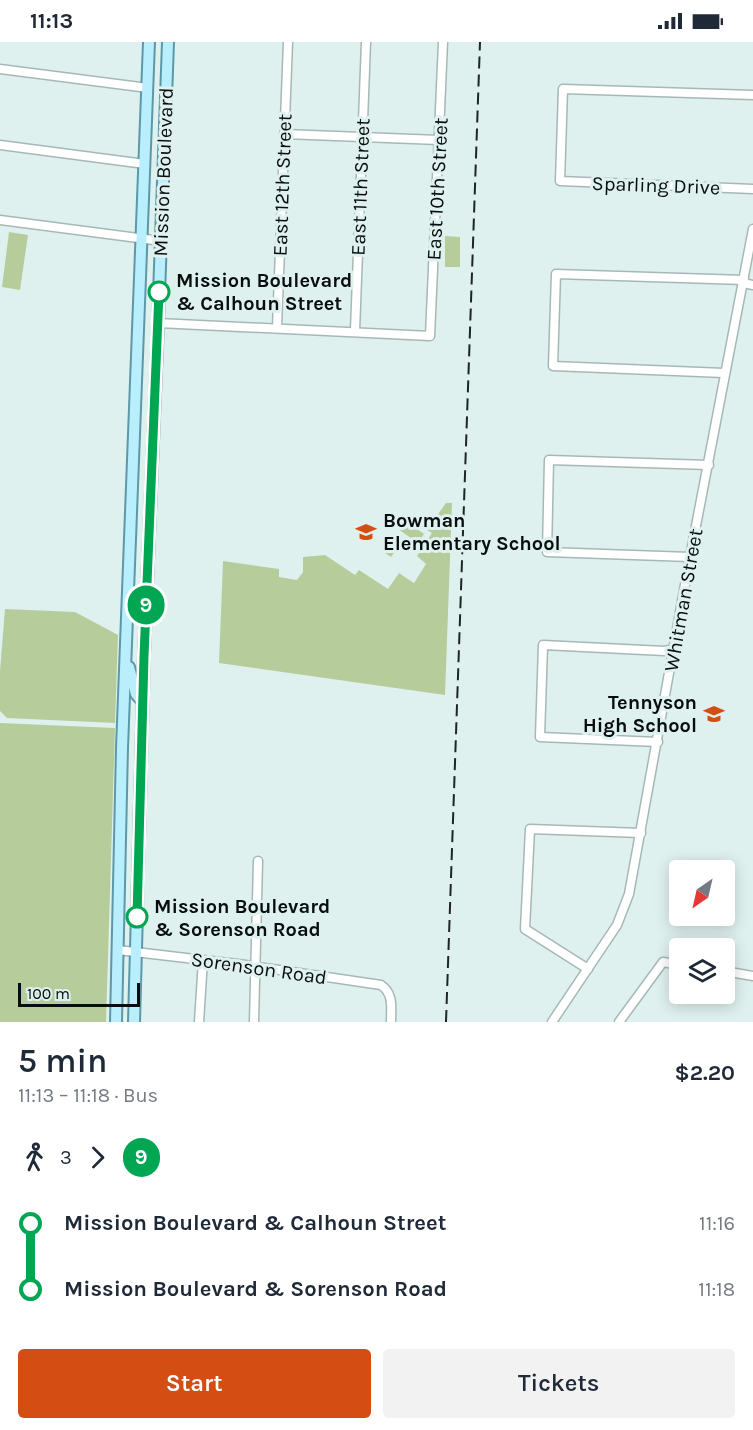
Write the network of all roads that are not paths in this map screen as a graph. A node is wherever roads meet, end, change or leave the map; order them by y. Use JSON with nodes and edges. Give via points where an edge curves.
{"nodes":[{"id":1,"x":149,"y":42,"type":"edge"},
{"id":2,"x":168,"y":42,"type":"edge"},
{"id":3,"x":288,"y":42,"type":"edge"},
{"id":4,"x":366,"y":42,"type":"edge"},
{"id":5,"x":443,"y":42,"type":"edge"},
{"id":6,"x":0,"y":69,"type":"edge"},
{"id":7,"x":148,"y":88,"type":"junction"},
{"id":8,"x":753,"y":95,"type":"edge"},
{"id":9,"x":284,"y":134,"type":"junction"},
{"id":10,"x":362,"y":137,"type":"junction"},
{"id":11,"x":440,"y":140,"type":"junction"},
{"id":12,"x":0,"y":145,"type":"edge"},
{"id":13,"x":145,"y":164,"type":"junction"},
{"id":14,"x":753,"y":189,"type":"edge"},
{"id":15,"x":0,"y":220,"type":"edge"},
{"id":16,"x":753,"y":229,"type":"edge"},
{"id":17,"x":143,"y":238,"type":"junction"},
{"id":18,"x":161,"y":240,"type":"junction"},
{"id":19,"x":749,"y":271,"type":"edge"},
{"id":20,"x":743,"y":282,"type":"junction"},
{"id":21,"x":753,"y":285,"type":"edge"},
{"id":22,"x":158,"y":323,"type":"junction"},
{"id":23,"x":277,"y":328,"type":"junction"},
{"id":24,"x":356,"y":331,"type":"junction"},
{"id":25,"x":724,"y":373,"type":"junction"},
{"id":26,"x":137,"y":392,"type":"junction"},
{"id":27,"x":155,"y":393,"type":"junction"},
{"id":28,"x":709,"y":465,"type":"junction"},
{"id":29,"x":690,"y":557,"type":"junction"},
{"id":30,"x":675,"y":649,"type":"junction"},
{"id":31,"x":126,"y":655,"type":"junction"},
{"id":32,"x":142,"y":701,"type":"junction"},
{"id":33,"x":658,"y":742,"type":"junction"},
{"id":34,"x":641,"y":833,"type":"junction"},
{"id":35,"x":258,"y":861,"type":"dead end"},
{"id":36,"x":118,"y":950,"type":"junction"},
{"id":37,"x":136,"y":952,"type":"junction"},
{"id":38,"x":203,"y":960,"type":"junction"},
{"id":39,"x":669,"y":963,"type":"edge"},
{"id":40,"x":256,"y":967,"type":"junction"},
{"id":41,"x":588,"y":969,"type":"junction"},
{"id":42,"x":735,"y":973,"type":"edge"},
{"id":43,"x":753,"y":976,"type":"edge"},
{"id":44,"x":116,"y":1022,"type":"edge"},
{"id":45,"x":134,"y":1022,"type":"edge"},
{"id":46,"x":199,"y":1022,"type":"edge"},
{"id":47,"x":254,"y":1022,"type":"edge"},
{"id":48,"x":391,"y":1022,"type":"edge"},
{"id":49,"x":552,"y":1022,"type":"edge"},
{"id":50,"x":619,"y":1022,"type":"edge"}],
"edges":[{"from":1,"to":7,"type":"main road","name":"Mission Boulevard"},
{"from":2,"to":18,"type":"main road","name":"Mission Boulevard"},
{"from":3,"to":9,"type":"street","name":"East 12th Street"},
{"from":4,"to":10,"type":"street","name":"East 11th Street"},
{"from":5,"to":11,"type":"street","name":"East 10th Street"},
{"from":6,"to":7,"type":"street"},
{"from":7,"to":13,"type":"main road","name":"Mission Boulevard"},
{"from":8,"to":14,"type":"street","name":"Sparling Drive","via":[[563,89],[560,181]]},
{"from":9,"to":10,"type":"street"},
{"from":9,"to":23,"type":"street","name":"East 12th Street"},
{"from":10,"to":11,"type":"street"},
{"from":10,"to":24,"type":"street","name":"East 11th Street"},
{"from":11,"to":24,"type":"street","name":"East 10th Street","via":[[430,336]]},
{"from":12,"to":13,"type":"street"},
{"from":13,"to":17,"type":"main road","name":"Mission Boulevard"},
{"from":15,"to":17,"type":"street"},
{"from":16,"to":19,"type":"street","name":"Whitman Street"},
{"from":17,"to":18,"type":"street"},
{"from":17,"to":26,"type":"main road","name":"Mission Boulevard"},
{"from":18,"to":22,"type":"main road","name":"Mission Boulevard"},
{"from":19,"to":20,"type":"street","name":"Whitman Street"},
{"from":20,"to":21,"type":"street"},
{"from":20,"to":25,"type":"street","name":"Whitman Street"},
{"from":20,"to":25,"type":"street","via":[[556,274],[553,366]]},
{"from":22,"to":23,"type":"street"},
{"from":22,"to":27,"type":"main road","name":"Mission Boulevard"},
{"from":23,"to":24,"type":"street"},
{"from":25,"to":28,"type":"street","name":"Whitman Street"},
{"from":26,"to":27,"type":"main road"},
{"from":26,"to":31,"type":"main road","name":"Mission Boulevard"},
{"from":27,"to":32,"type":"main road","name":"Mission Boulevard"},
{"from":28,"to":29,"type":"street","name":"Whitman Street"},
{"from":28,"to":29,"type":"street","via":[[549,460],[546,552]]},
{"from":29,"to":30,"type":"street","name":"Whitman Street"},
{"from":30,"to":33,"type":"street","name":"Whitman Street"},
{"from":30,"to":33,"type":"street","via":[[543,645],[540,737]]},
{"from":31,"to":32,"type":"main road","via":[[136,694]]},
{"from":31,"to":36,"type":"main road","name":"Mission Boulevard"},
{"from":32,"to":37,"type":"main road","name":"Mission Boulevard"},
{"from":33,"to":34,"type":"street","name":"Whitman Street"},
{"from":34,"to":41,"type":"street","name":"Whitman Street","via":[[627,904]]},
{"from":34,"to":41,"type":"street","via":[[530,830],[525,929]]},
{"from":35,"to":40,"type":"street"},
{"from":36,"to":37,"type":"street","name":"Sorenson Road"},
{"from":36,"to":44,"type":"main road","name":"Mission Boulevard"},
{"from":37,"to":38,"type":"street","name":"Sorenson Road"},
{"from":37,"to":45,"type":"main road","name":"Mission Boulevard"},
{"from":38,"to":40,"type":"street","name":"Sorenson Road"},
{"from":38,"to":46,"type":"street"},
{"from":39,"to":50,"type":"street","via":[[663,962]]},
{"from":40,"to":47,"type":"street"},
{"from":40,"to":48,"type":"street","name":"Sorenson Road","via":[[381,985],[390,993]]},
{"from":41,"to":49,"type":"street","name":"Whitman Street"},
{"from":42,"to":43,"type":"street"}]}
